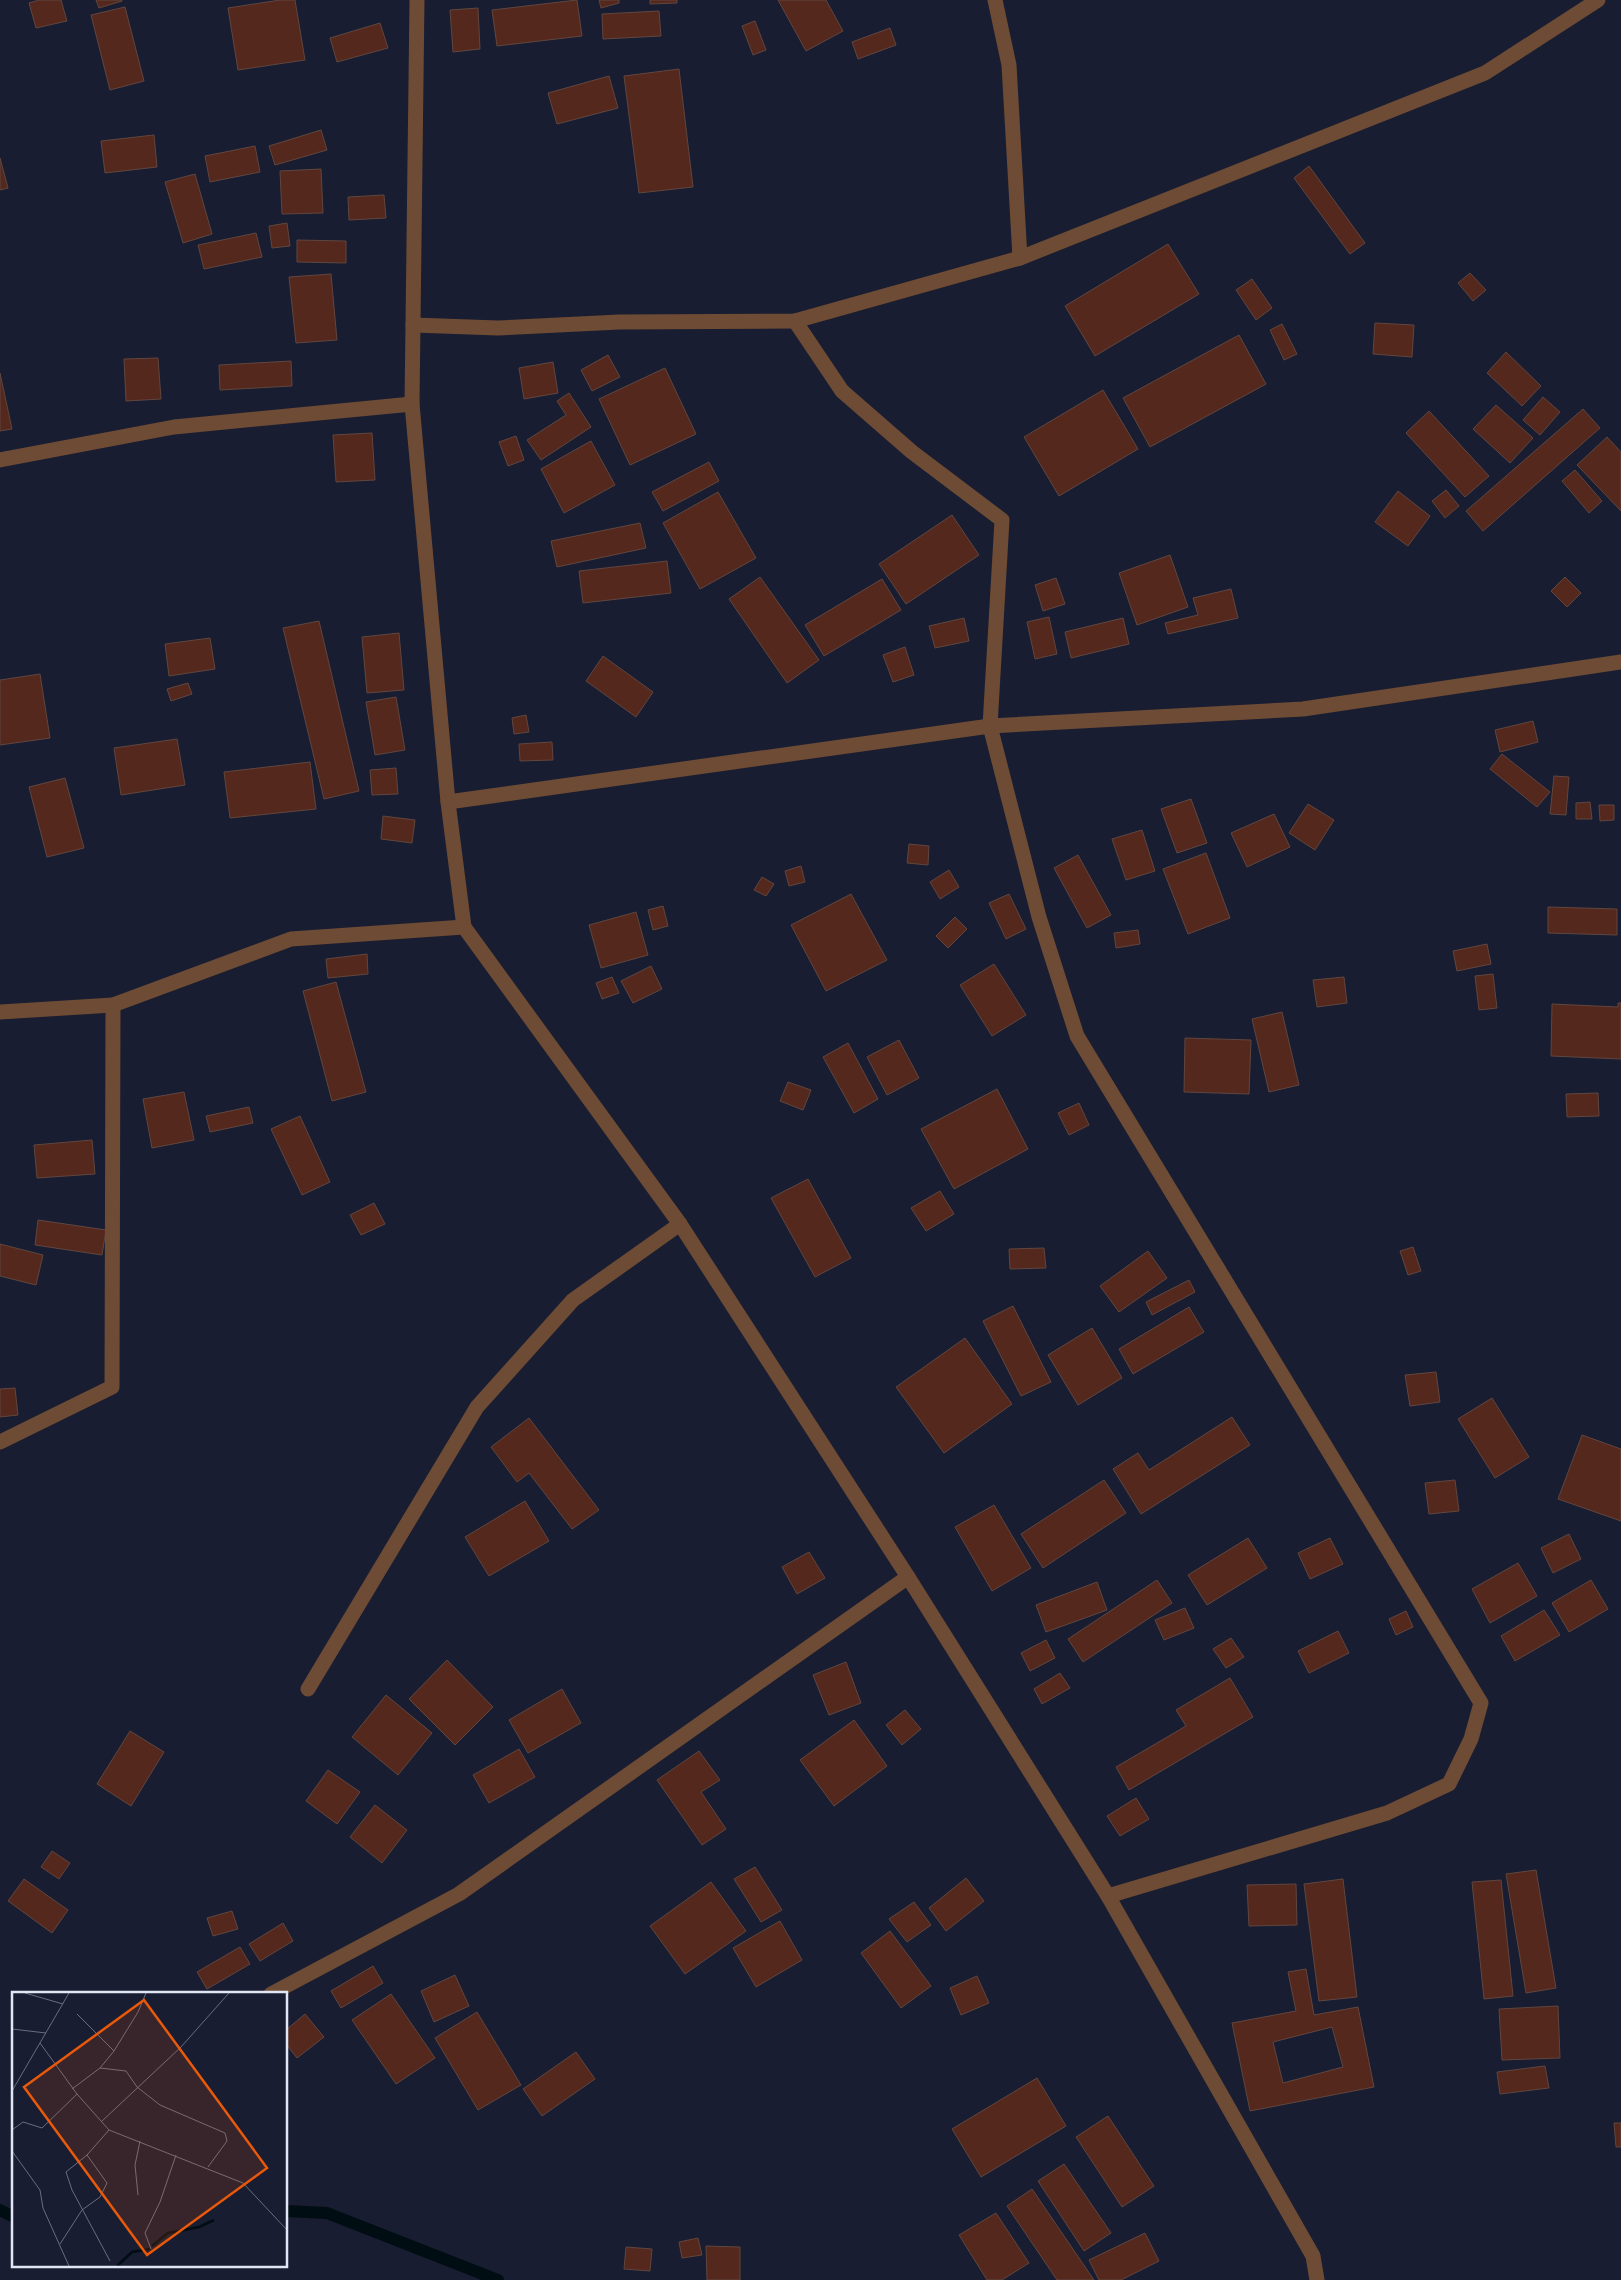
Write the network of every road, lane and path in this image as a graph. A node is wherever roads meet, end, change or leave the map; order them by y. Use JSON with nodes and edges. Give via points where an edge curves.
{"nodes":[{"id":1,"x":417,"y":0,"type":"edge"},
{"id":2,"x":995,"y":0,"type":"edge"},
{"id":3,"x":1598,"y":0,"type":"edge"},
{"id":4,"x":1020,"y":258,"type":"junction"},
{"id":5,"x":795,"y":321,"type":"junction"},
{"id":6,"x":413,"y":325,"type":"junction"},
{"id":7,"x":412,"y":404,"type":"junction"},
{"id":8,"x":0,"y":460,"type":"edge"},
{"id":9,"x":1621,"y":662,"type":"edge"},
{"id":10,"x":990,"y":726,"type":"junction"},
{"id":11,"x":448,"y":802,"type":"junction"},
{"id":12,"x":464,"y":927,"type":"junction"},
{"id":13,"x":113,"y":1005,"type":"junction"},
{"id":14,"x":0,"y":1012,"type":"edge"},
{"id":15,"x":680,"y":1224,"type":"junction"},
{"id":16,"x":0,"y":1442,"type":"edge"},
{"id":17,"x":908,"y":1577,"type":"junction"},
{"id":18,"x":308,"y":1688,"type":"dead end"},
{"id":19,"x":1108,"y":1896,"type":"junction"},
{"id":20,"x":275,"y":1992,"type":"edge"},
{"id":21,"x":1317,"y":2280,"type":"edge"}],
"edges":[{"from":1,"to":6,"type":"street"},
{"from":2,"to":4,"type":"street","via":[[1009,65]]},
{"from":3,"to":4,"type":"street","via":[[1485,73]]},
{"from":4,"to":5,"type":"street"},
{"from":5,"to":6,"type":"street","via":[[619,322],[498,328]]},
{"from":5,"to":10,"type":"street","via":[[842,391],[912,452],[1002,520]]},
{"from":6,"to":7,"type":"street"},
{"from":7,"to":8,"type":"street","via":[[174,427]]},
{"from":7,"to":11,"type":"street"},
{"from":9,"to":10,"type":"street","via":[[1303,710]]},
{"from":10,"to":11,"type":"street"},
{"from":10,"to":19,"type":"street","via":[[1039,918],[1077,1036],[1481,1703],[1471,1739],[1449,1784],[1387,1813]]},
{"from":11,"to":12,"type":"street"},
{"from":12,"to":13,"type":"street","via":[[291,939]]},
{"from":12,"to":15,"type":"street"},
{"from":13,"to":14,"type":"street"},
{"from":13,"to":16,"type":"street","via":[[112,1387]]},
{"from":15,"to":17,"type":"street"},
{"from":15,"to":18,"type":"street","via":[[573,1300],[477,1407]]},
{"from":17,"to":19,"type":"street"},
{"from":17,"to":20,"type":"street","via":[[459,1894]]},
{"from":19,"to":21,"type":"street","via":[[1313,2256]]}]}
